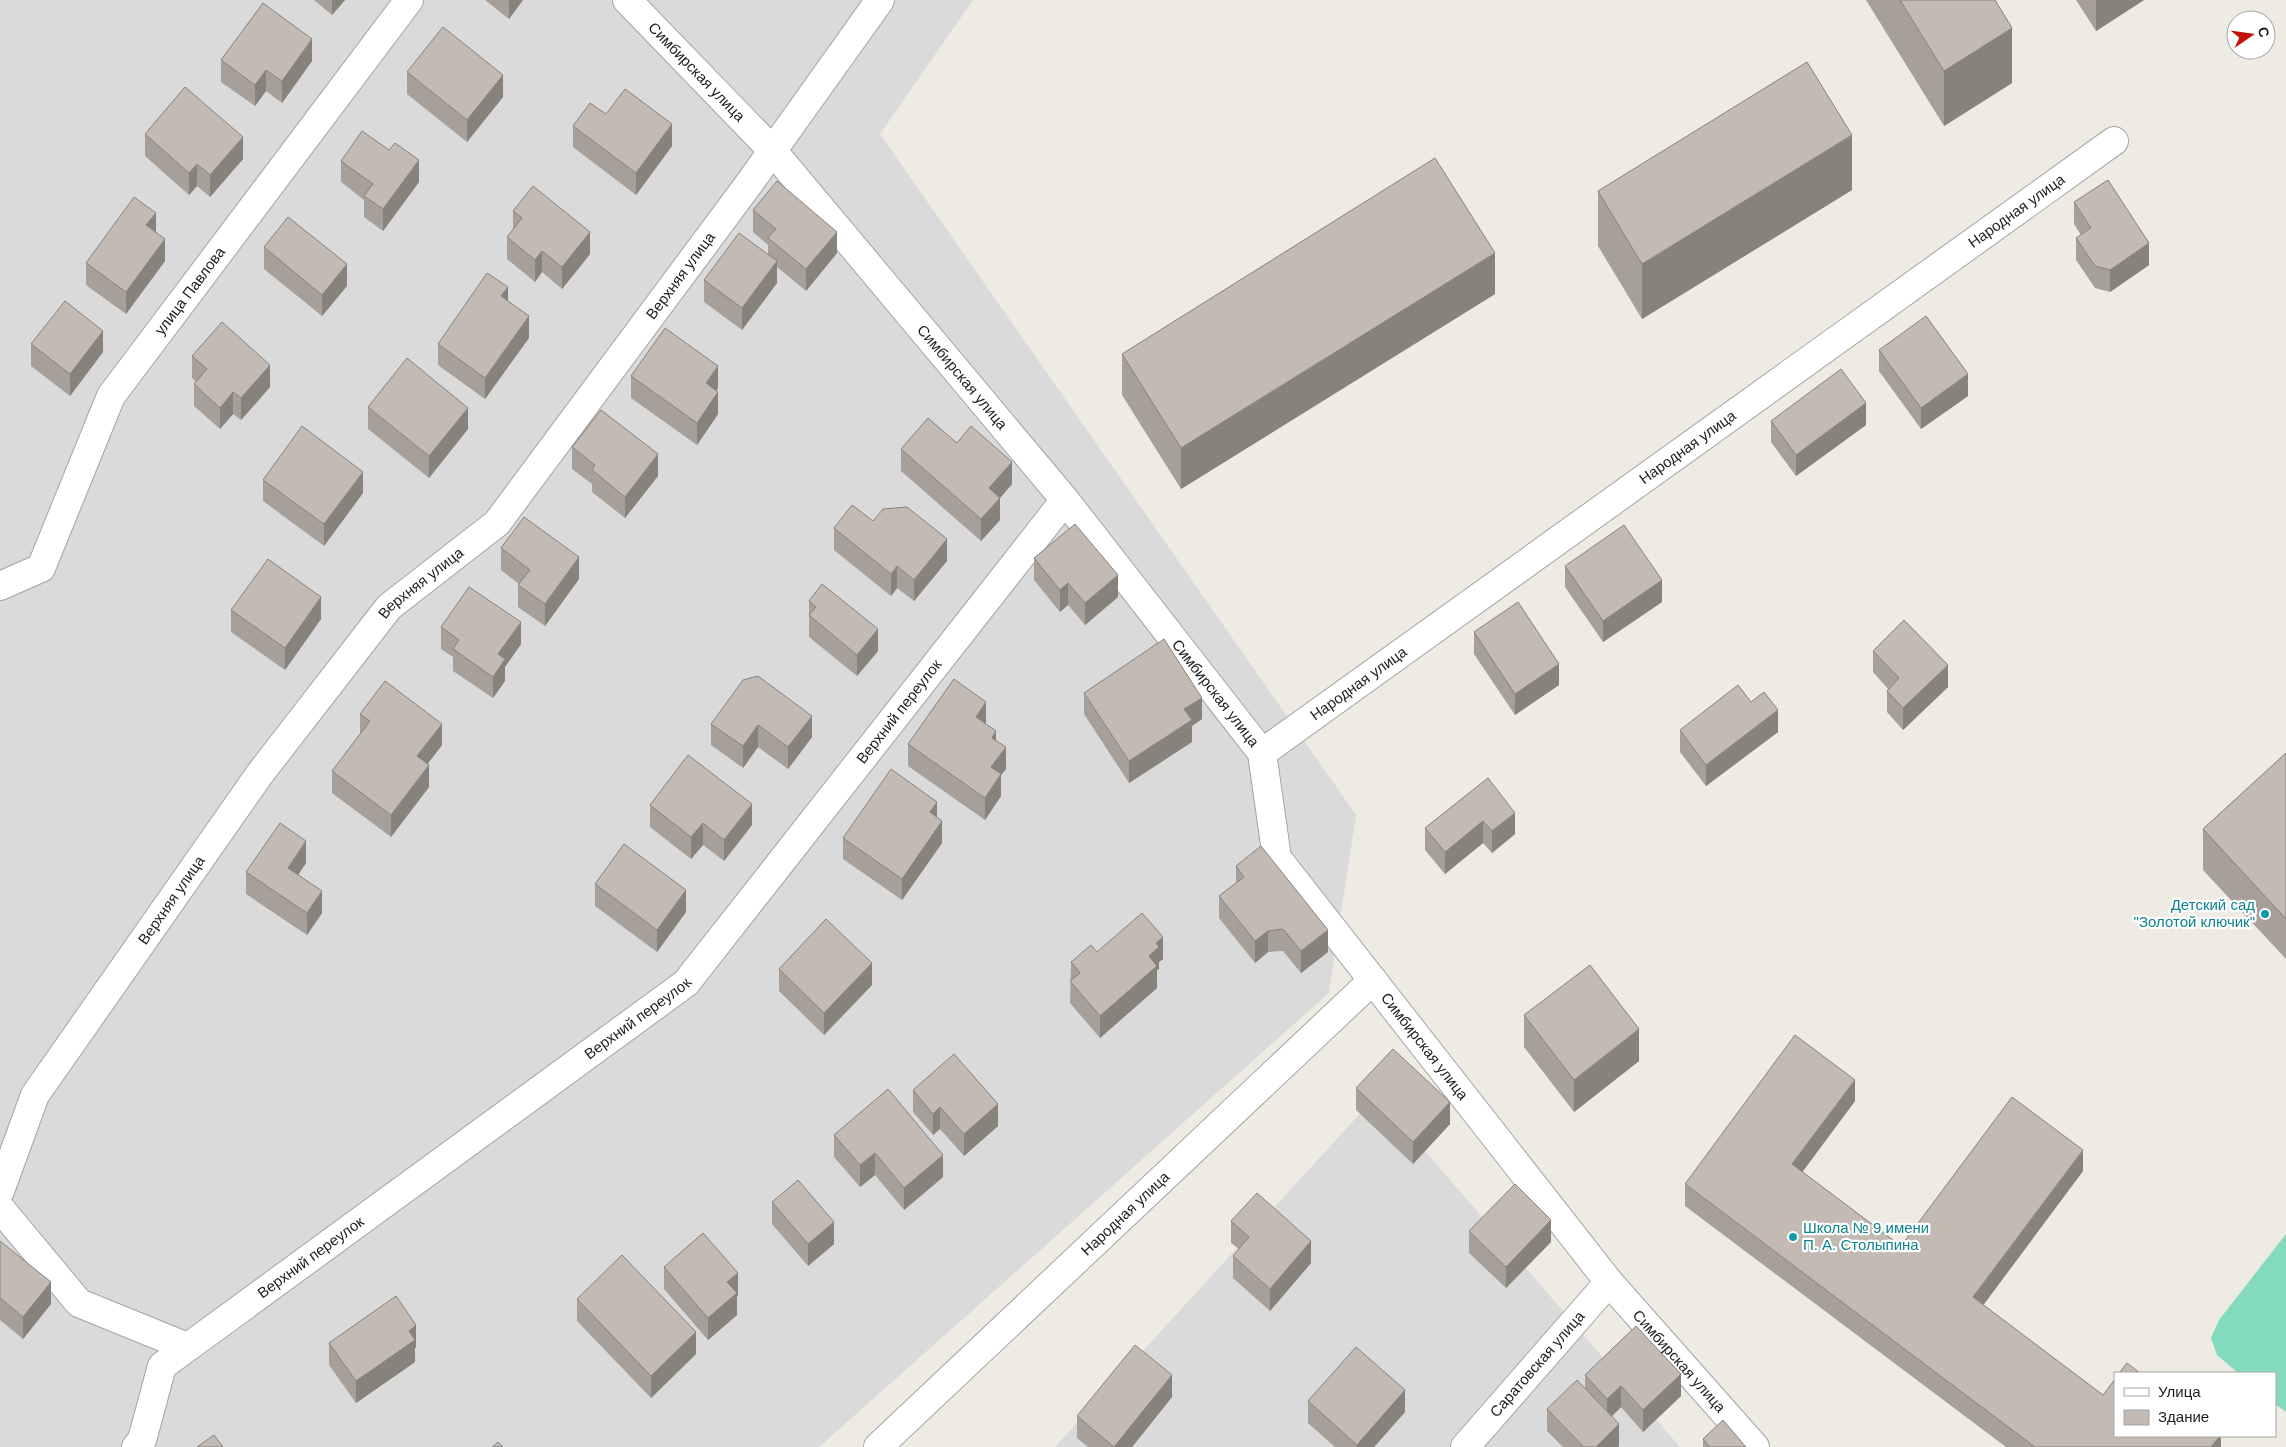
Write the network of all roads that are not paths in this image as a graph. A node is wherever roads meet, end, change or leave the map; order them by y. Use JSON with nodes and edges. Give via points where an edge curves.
{"nodes":[{"id":1,"x":409,"y":0,"type":"edge"},
{"id":2,"x":627,"y":0,"type":"edge"},
{"id":3,"x":880,"y":0,"type":"edge"},
{"id":4,"x":2114,"y":141,"type":"dead end"},
{"id":5,"x":772,"y":150,"type":"junction"},
{"id":6,"x":1065,"y":500,"type":"junction"},
{"id":7,"x":0,"y":586,"type":"edge"},
{"id":8,"x":1262,"y":753,"type":"junction"},
{"id":9,"x":1373,"y":980,"type":"junction"},
{"id":10,"x":0,"y":1191,"type":"edge"},
{"id":11,"x":0,"y":1208,"type":"edge"},
{"id":12,"x":1609,"y":1282,"type":"junction"},
{"id":13,"x":188,"y":1347,"type":"junction"},
{"id":14,"x":136,"y":1447,"type":"edge"},
{"id":15,"x":878,"y":1447,"type":"edge"},
{"id":16,"x":1465,"y":1447,"type":"edge"},
{"id":17,"x":1755,"y":1447,"type":"edge"}],
"edges":[{"from":1,"to":7,"type":"street","name":"улица Павлова","via":[[111,396],[41,568]]},
{"from":2,"to":5,"type":"street","name":"Симбирская улица"},
{"from":3,"to":5,"type":"street","name":"Верхняя улица"},
{"from":4,"to":8,"type":"street","name":"Народная улица"},
{"from":5,"to":6,"type":"street","name":"Симбирская улица"},
{"from":5,"to":10,"type":"street","name":"Верхняя улица","via":[[497,523],[389,607],[259,775],[35,1095]]},
{"from":6,"to":8,"type":"street","name":"Симбирская улица"},
{"from":6,"to":13,"type":"street","name":"Верхний переулок","via":[[686,983]]},
{"from":8,"to":9,"type":"street","name":"Симбирская улица","via":[[1277,858]]},
{"from":9,"to":12,"type":"street","name":"Симбирская улица"},
{"from":9,"to":15,"type":"street","name":"Народная улица"},
{"from":11,"to":13,"type":"street","via":[[79,1303]]},
{"from":12,"to":16,"type":"street","name":"Саратовская улица"},
{"from":12,"to":17,"type":"street","name":"Симбирская улица"},
{"from":13,"to":14,"type":"street","name":"Верхний переулок","via":[[162,1366],[142,1440]]}]}
